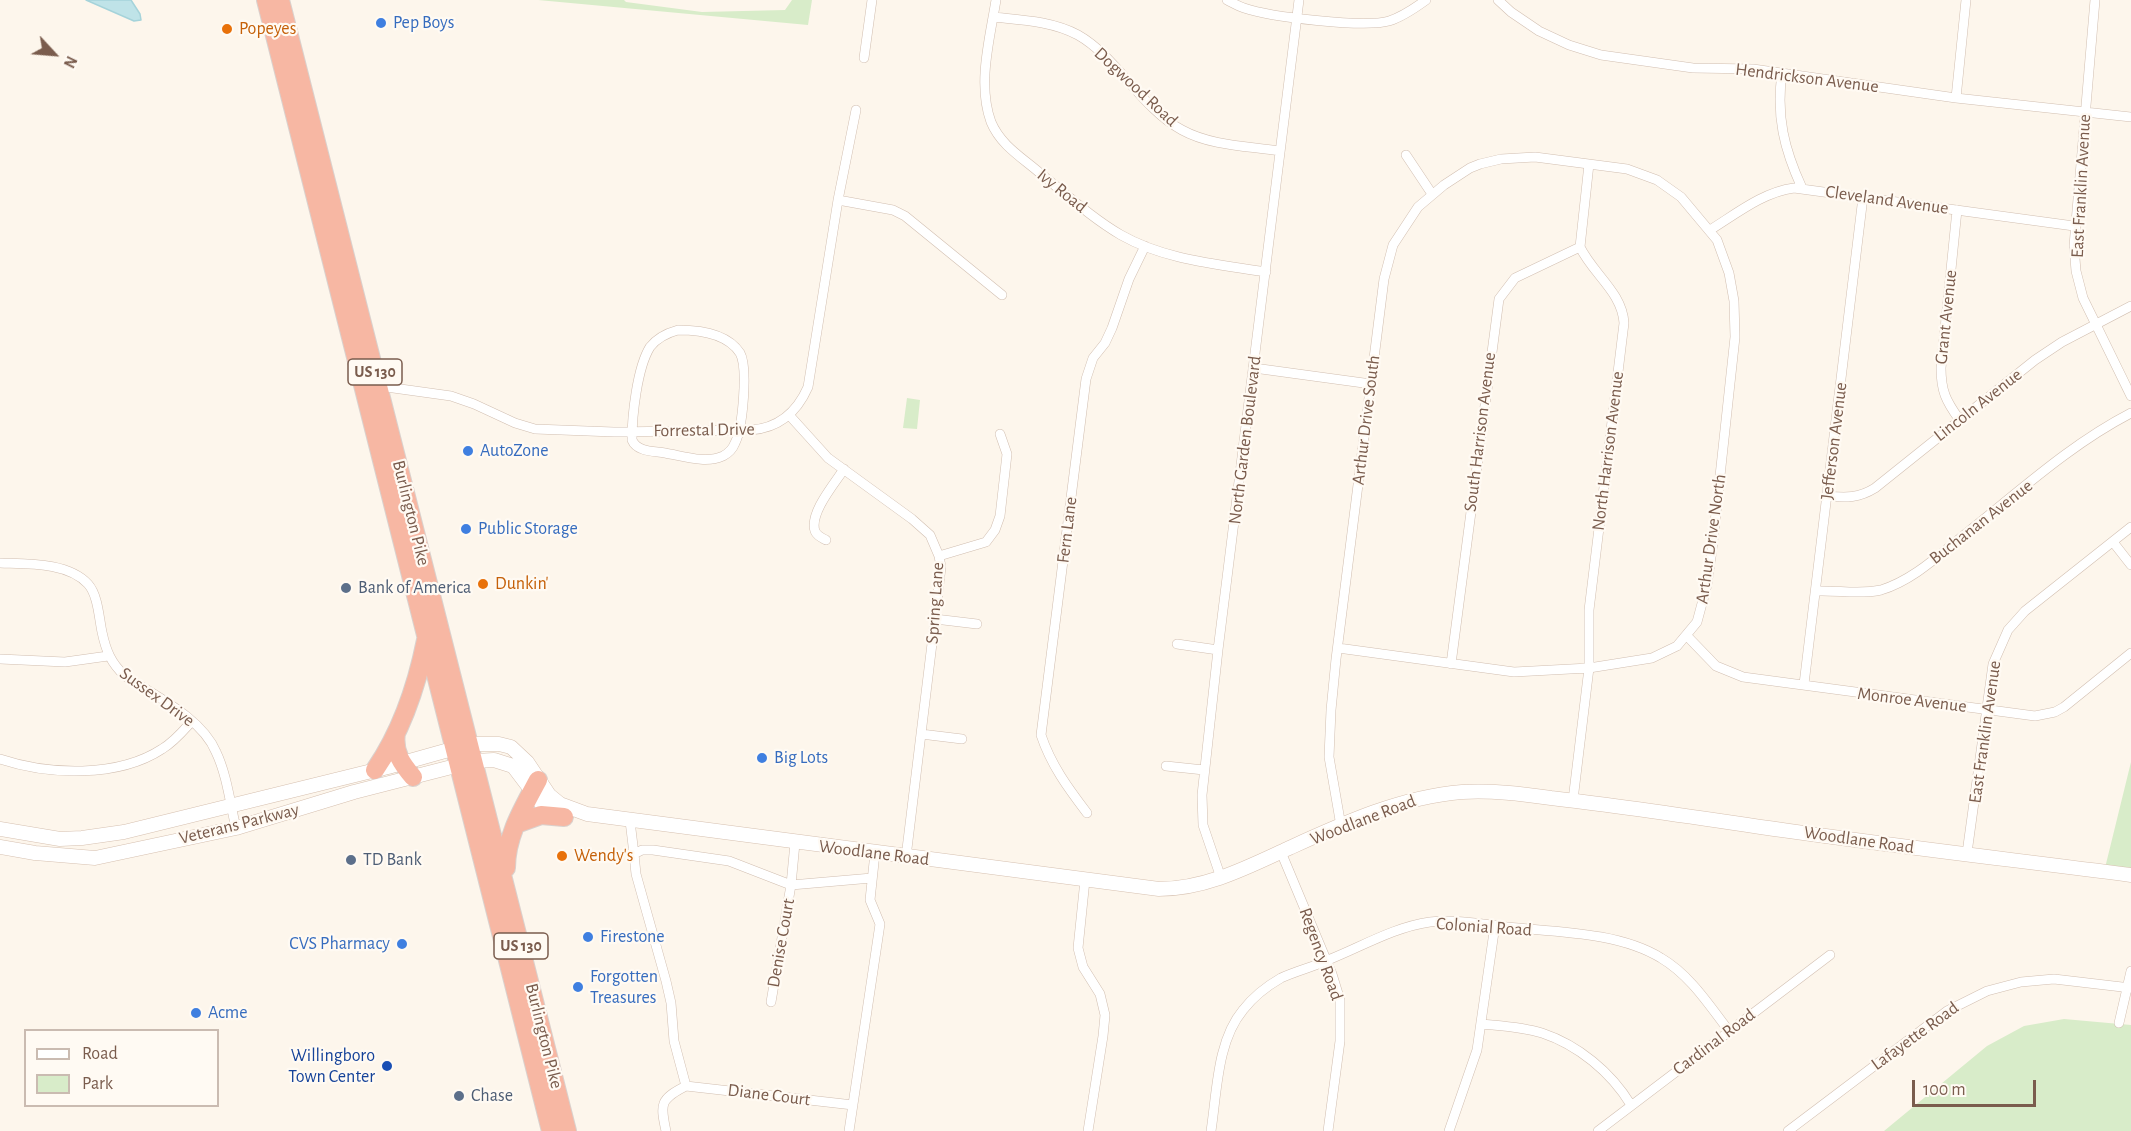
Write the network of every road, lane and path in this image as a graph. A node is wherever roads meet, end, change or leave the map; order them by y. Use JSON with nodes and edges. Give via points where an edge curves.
{"nodes":[{"id":1,"x":266,"y":0,"type":"edge"},
{"id":2,"x":280,"y":0,"type":"edge"},
{"id":3,"x":872,"y":0,"type":"edge"},
{"id":4,"x":996,"y":0,"type":"edge"},
{"id":5,"x":1227,"y":0,"type":"edge"},
{"id":6,"x":1299,"y":0,"type":"edge"},
{"id":7,"x":1426,"y":0,"type":"edge"},
{"id":8,"x":1498,"y":0,"type":"edge"},
{"id":9,"x":1966,"y":0,"type":"edge"},
{"id":10,"x":2095,"y":0,"type":"edge"},
{"id":11,"x":993,"y":17,"type":"junction"},
{"id":12,"x":1297,"y":17,"type":"junction"},
{"id":13,"x":864,"y":58,"type":"dead end"},
{"id":14,"x":1782,"y":73,"type":"junction"},
{"id":15,"x":1956,"y":98,"type":"junction"},
{"id":16,"x":856,"y":110,"type":"dead end"},
{"id":17,"x":2085,"y":111,"type":"junction"},
{"id":18,"x":2131,"y":117,"type":"edge"},
{"id":19,"x":1280,"y":151,"type":"junction"},
{"id":20,"x":1406,"y":155,"type":"dead end"},
{"id":21,"x":1588,"y":164,"type":"junction"},
{"id":22,"x":1802,"y":189,"type":"junction"},
{"id":23,"x":1432,"y":194,"type":"junction"},
{"id":24,"x":1863,"y":197,"type":"junction"},
{"id":25,"x":838,"y":200,"type":"junction"},
{"id":26,"x":1957,"y":210,"type":"junction"},
{"id":27,"x":2074,"y":226,"type":"junction"},
{"id":28,"x":1710,"y":230,"type":"junction"},
{"id":29,"x":1145,"y":246,"type":"junction"},
{"id":30,"x":1580,"y":247,"type":"junction"},
{"id":31,"x":1266,"y":272,"type":"junction"},
{"id":32,"x":1002,"y":295,"type":"dead end"},
{"id":33,"x":2131,"y":306,"type":"edge"},
{"id":34,"x":2095,"y":325,"type":"junction"},
{"id":35,"x":1254,"y":369,"type":"junction"},
{"id":36,"x":1371,"y":384,"type":"junction"},
{"id":37,"x":379,"y":386,"type":"junction"},
{"id":38,"x":2131,"y":396,"type":"edge"},
{"id":39,"x":2131,"y":413,"type":"edge"},
{"id":40,"x":790,"y":416,"type":"junction"},
{"id":41,"x":1959,"y":419,"type":"junction"},
{"id":42,"x":739,"y":429,"type":"junction"},
{"id":43,"x":632,"y":431,"type":"junction"},
{"id":44,"x":1000,"y":434,"type":"dead end"},
{"id":45,"x":844,"y":469,"type":"junction"},
{"id":46,"x":1828,"y":496,"type":"junction"},
{"id":47,"x":2131,"y":527,"type":"edge"},
{"id":48,"x":826,"y":540,"type":"dead end"},
{"id":49,"x":2113,"y":542,"type":"junction"},
{"id":50,"x":939,"y":556,"type":"junction"},
{"id":51,"x":0,"y":563,"type":"edge"},
{"id":52,"x":2131,"y":565,"type":"edge"},
{"id":53,"x":1817,"y":591,"type":"junction"},
{"id":54,"x":935,"y":619,"type":"junction"},
{"id":55,"x":977,"y":624,"type":"dead end"},
{"id":56,"x":427,"y":635,"type":"junction"},
{"id":57,"x":1687,"y":636,"type":"junction"},
{"id":58,"x":1177,"y":644,"type":"dead end"},
{"id":59,"x":1338,"y":648,"type":"junction"},
{"id":60,"x":1218,"y":650,"type":"junction"},
{"id":61,"x":2131,"y":653,"type":"edge"},
{"id":62,"x":108,"y":656,"type":"junction"},
{"id":63,"x":0,"y":659,"type":"edge"},
{"id":64,"x":1451,"y":664,"type":"junction"},
{"id":65,"x":1589,"y":668,"type":"junction"},
{"id":66,"x":1804,"y":684,"type":"junction"},
{"id":67,"x":1988,"y":708,"type":"junction"},
{"id":68,"x":192,"y":721,"type":"junction"},
{"id":69,"x":397,"y":729,"type":"junction"},
{"id":70,"x":921,"y":734,"type":"junction"},
{"id":71,"x":962,"y":739,"type":"dead end"},
{"id":72,"x":465,"y":754,"type":"junction"},
{"id":73,"x":0,"y":759,"type":"edge"},
{"id":74,"x":1166,"y":766,"type":"dead end"},
{"id":75,"x":375,"y":770,"type":"junction"},
{"id":76,"x":407,"y":770,"type":"junction"},
{"id":77,"x":1204,"y":770,"type":"junction"},
{"id":78,"x":535,"y":786,"type":"junction"},
{"id":79,"x":1573,"y":800,"type":"junction"},
{"id":80,"x":231,"y":806,"type":"junction"},
{"id":81,"x":1088,"y":813,"type":"dead end"},
{"id":82,"x":564,"y":817,"type":"junction"},
{"id":83,"x":602,"y":817,"type":"junction"},
{"id":84,"x":630,"y":821,"type":"junction"},
{"id":85,"x":516,"y":824,"type":"junction"},
{"id":86,"x":1341,"y":826,"type":"junction"},
{"id":87,"x":236,"y":828,"type":"junction"},
{"id":88,"x":0,"y":829,"type":"edge"},
{"id":89,"x":795,"y":843,"type":"junction"},
{"id":90,"x":0,"y":847,"type":"edge"},
{"id":91,"x":1281,"y":852,"type":"junction"},
{"id":92,"x":875,"y":853,"type":"junction"},
{"id":93,"x":1967,"y":853,"type":"junction"},
{"id":94,"x":634,"y":854,"type":"junction"},
{"id":95,"x":906,"y":857,"type":"junction"},
{"id":96,"x":2131,"y":875,"type":"edge"},
{"id":97,"x":1221,"y":878,"type":"junction"},
{"id":98,"x":872,"y":879,"type":"junction"},
{"id":99,"x":1085,"y":880,"type":"junction"},
{"id":100,"x":791,"y":885,"type":"junction"},
{"id":101,"x":507,"y":890,"type":"junction"},
{"id":102,"x":1495,"y":925,"type":"junction"},
{"id":103,"x":1830,"y":954,"type":"dead end"},
{"id":104,"x":1327,"y":961,"type":"junction"},
{"id":105,"x":2131,"y":971,"type":"edge"},
{"id":106,"x":2130,"y":988,"type":"edge"},
{"id":107,"x":771,"y":1002,"type":"dead end"},
{"id":108,"x":2119,"y":1023,"type":"dead end"},
{"id":109,"x":1482,"y":1024,"type":"junction"},
{"id":110,"x":1729,"y":1031,"type":"junction"},
{"id":111,"x":686,"y":1086,"type":"junction"},
{"id":112,"x":1631,"y":1104,"type":"junction"},
{"id":113,"x":853,"y":1105,"type":"junction"},
{"id":114,"x":551,"y":1131,"type":"edge"},
{"id":115,"x":567,"y":1131,"type":"edge"},
{"id":116,"x":666,"y":1131,"type":"edge"},
{"id":117,"x":849,"y":1131,"type":"edge"},
{"id":118,"x":1088,"y":1131,"type":"edge"},
{"id":119,"x":1211,"y":1131,"type":"edge"},
{"id":120,"x":1328,"y":1131,"type":"edge"},
{"id":121,"x":1449,"y":1131,"type":"edge"},
{"id":122,"x":1598,"y":1131,"type":"edge"},
{"id":123,"x":1788,"y":1131,"type":"edge"}],
"edges":[{"from":1,"to":56,"type":"highway","name":"Burlington Pike","number":"US 130"},
{"from":2,"to":37,"type":"highway","name":"Burlington Pike","number":"US 130"},
{"from":3,"to":13,"type":"street"},
{"from":4,"to":11,"type":"street","name":"Ivy Road"},
{"from":5,"to":12,"type":"street","via":[[1245,8]]},
{"from":6,"to":12,"type":"street","name":"North Garden Boulevard"},
{"from":7,"to":12,"type":"street","via":[[1389,21],[1358,23]]},
{"from":8,"to":14,"type":"street","name":"Hendrickson Avenue","via":[[1539,32],[1601,55],[1693,68]]},
{"from":9,"to":15,"type":"street"},
{"from":10,"to":17,"type":"street","name":"East Franklin Avenue"},
{"from":11,"to":19,"type":"street","name":"Dogwood Road","via":[[1047,24],[1084,39],[1157,112],[1192,135]]},
{"from":11,"to":29,"type":"street","name":"Ivy Road","via":[[986,93],[991,122],[1001,139],[1086,211]]},
{"from":12,"to":19,"type":"street","name":"North Garden Boulevard"},
{"from":14,"to":15,"type":"street","name":"Hendrickson Avenue"},
{"from":14,"to":22,"type":"street","via":[[1780,120]]},
{"from":15,"to":17,"type":"street","name":"Hendrickson Avenue"},
{"from":16,"to":25,"type":"street"},
{"from":17,"to":18,"type":"street","name":"Hendrickson Avenue"},
{"from":17,"to":27,"type":"street","name":"East Franklin Avenue"},
{"from":19,"to":31,"type":"street","name":"North Garden Boulevard"},
{"from":20,"to":23,"type":"street"},
{"from":21,"to":23,"type":"street","name":"Arthur Drive South","via":[[1535,157],[1501,159],[1470,168]]},
{"from":21,"to":28,"type":"street","name":"Arthur Drive North","via":[[1627,169],[1657,180],[1681,197]]},
{"from":21,"to":30,"type":"street"},
{"from":22,"to":24,"type":"street","name":"Cleveland Avenue"},
{"from":22,"to":28,"type":"street","name":"Cleveland Avenue","via":[[1771,194]]},
{"from":23,"to":36,"type":"street","name":"Arthur Drive South","via":[[1411,216],[1389,256]]},
{"from":24,"to":26,"type":"street","name":"Cleveland Avenue"},
{"from":24,"to":46,"type":"street","name":"Jefferson Avenue"},
{"from":25,"to":32,"type":"street","via":[[893,210],[905,216]]},
{"from":25,"to":40,"type":"street","via":[[812,370],[803,399]]},
{"from":26,"to":27,"type":"street","name":"Cleveland Avenue"},
{"from":26,"to":41,"type":"street","name":"Grant Avenue","via":[[1941,368],[1947,403]]},
{"from":27,"to":34,"type":"street","name":"East Franklin Avenue","via":[[2076,271]]},
{"from":28,"to":57,"type":"street","name":"Arthur Drive North","via":[[1732,284],[1734,337],[1709,573],[1697,622]]},
{"from":29,"to":31,"type":"street","name":"Ivy Road","via":[[1190,260]]},
{"from":29,"to":81,"type":"street","name":"Fern Lane","via":[[1112,328],[1093,358],[1086,379],[1041,735],[1060,777]]},
{"from":30,"to":64,"type":"street","name":"South Harrison Avenue","via":[[1515,279],[1499,299]]},
{"from":30,"to":65,"type":"street","name":"North Harrison Avenue","via":[[1614,295],[1624,323],[1589,610]]},
{"from":31,"to":35,"type":"street","name":"North Garden Boulevard"},
{"from":33,"to":34,"type":"street","name":"Lincoln Avenue"},
{"from":34,"to":38,"type":"street","name":"East Franklin Avenue"},
{"from":34,"to":41,"type":"street","name":"Lincoln Avenue","via":[[2035,360]]},
{"from":35,"to":36,"type":"street"},
{"from":35,"to":60,"type":"street","name":"North Garden Boulevard"},
{"from":36,"to":59,"type":"street","name":"Arthur Drive South"},
{"from":37,"to":43,"type":"street","name":"Forrestal Drive","via":[[451,396],[535,429]]},
{"from":37,"to":72,"type":"highway","name":"Burlington Pike","number":"US 130"},
{"from":39,"to":53,"type":"street","name":"Buchanan Avenue","via":[[2073,448],[1908,578],[1868,592]]},
{"from":40,"to":42,"type":"street","name":"Forrestal Drive","via":[[758,430]]},
{"from":40,"to":45,"type":"street","name":"Spring Lane","via":[[828,458]]},
{"from":41,"to":46,"type":"street","name":"Lincoln Avenue","via":[[1875,488],[1848,498]]},
{"from":42,"to":43,"type":"street","name":"Forrestal Drive"},
{"from":42,"to":43,"type":"street","via":[[731,450],[714,459],[638,448]]},
{"from":42,"to":43,"type":"street","via":[[745,377],[740,353],[722,337],[687,330],[669,332],[650,348],[641,374]]},
{"from":44,"to":50,"type":"street","via":[[1007,454],[995,530],[986,542]]},
{"from":45,"to":48,"type":"street","via":[[814,523],[818,535]]},
{"from":45,"to":50,"type":"street","name":"Spring Lane","via":[[930,535]]},
{"from":46,"to":53,"type":"street","name":"Jefferson Avenue"},
{"from":47,"to":49,"type":"street","name":"East Franklin Avenue"},
{"from":49,"to":52,"type":"street"},
{"from":49,"to":67,"type":"street","name":"East Franklin Avenue","via":[[2025,611],[2008,630],[1993,663]]},
{"from":50,"to":54,"type":"street","name":"Spring Lane"},
{"from":51,"to":62,"type":"street","name":"Sussex Drive","via":[[61,569],[76,574],[89,585]]},
{"from":53,"to":66,"type":"street","name":"Jefferson Avenue"},
{"from":54,"to":55,"type":"street"},
{"from":54,"to":70,"type":"street","name":"Spring Lane"},
{"from":56,"to":69,"type":"highway","via":[[422,664]]},
{"from":56,"to":72,"type":"highway","name":"Burlington Pike","number":"US 130"},
{"from":57,"to":65,"type":"street","name":"Arthur Drive North","via":[[1677,646],[1652,658]]},
{"from":57,"to":66,"type":"street","name":"Monroe Avenue","via":[[1724,670],[1743,677]]},
{"from":58,"to":60,"type":"street"},
{"from":59,"to":64,"type":"street","name":"Arthur Drive North"},
{"from":59,"to":86,"type":"street","name":"Arthur Drive South","via":[[1329,757]]},
{"from":60,"to":77,"type":"street","name":"North Garden Boulevard"},
{"from":61,"to":67,"type":"street","name":"Monroe Avenue","via":[[2055,712],[2026,716]]},
{"from":62,"to":63,"type":"street","via":[[64,662]]},
{"from":62,"to":68,"type":"street","name":"Sussex Drive","via":[[125,676]]},
{"from":64,"to":65,"type":"street","name":"Arthur Drive North","via":[[1514,672]]},
{"from":65,"to":79,"type":"street","name":"North Harrison Avenue"},
{"from":66,"to":67,"type":"street","name":"Monroe Avenue"},
{"from":67,"to":93,"type":"street","name":"East Franklin Avenue"},
{"from":68,"to":73,"type":"street","via":[[169,744],[130,763],[59,771]]},
{"from":68,"to":80,"type":"street","name":"Sussex Drive","via":[[205,732],[217,752]]},
{"from":69,"to":75,"type":"highway"},
{"from":69,"to":76,"type":"highway","via":[[395,744]]},
{"from":70,"to":71,"type":"street"},
{"from":70,"to":95,"type":"street","name":"Spring Lane"},
{"from":72,"to":76,"type":"street","name":"Veterans Parkway"},
{"from":72,"to":78,"type":"street","name":"Woodlane Road","via":[[513,766]]},
{"from":72,"to":101,"type":"highway","name":"Burlington Pike","number":"US 130"},
{"from":72,"to":114,"type":"highway","name":"Burlington Pike","number":"US 130"},
{"from":74,"to":77,"type":"street"},
{"from":75,"to":76,"type":"street","name":"Veterans Parkway"},
{"from":75,"to":80,"type":"street","name":"Veterans Parkway"},
{"from":76,"to":87,"type":"street","name":"Veterans Parkway"},
{"from":77,"to":97,"type":"street","name":"North Garden Boulevard","via":[[1203,825]]},
{"from":78,"to":82,"type":"street","name":"Woodlane Road","via":[[544,807]]},
{"from":78,"to":83,"type":"street","name":"Woodlane Road","via":[[560,804]]},
{"from":78,"to":85,"type":"highway"},
{"from":79,"to":86,"type":"street","name":"Woodlane Road","via":[[1448,793],[1398,804]]},
{"from":79,"to":93,"type":"street","name":"Woodlane Road"},
{"from":80,"to":87,"type":"street","name":"Sussex Drive"},
{"from":80,"to":88,"type":"street","name":"Veterans Parkway","via":[[82,838],[60,839]]},
{"from":82,"to":83,"type":"street","name":"Woodlane Road"},
{"from":82,"to":85,"type":"highway","via":[[541,815]]},
{"from":83,"to":84,"type":"street","name":"Woodlane Road"},
{"from":84,"to":89,"type":"street","name":"Woodlane Road"},
{"from":84,"to":94,"type":"street"},
{"from":85,"to":101,"type":"highway","via":[[508,845]]},
{"from":86,"to":91,"type":"street","name":"Woodlane Road"},
{"from":87,"to":90,"type":"street","name":"Veterans Parkway","via":[[95,858]]},
{"from":89,"to":92,"type":"street","name":"Woodlane Road"},
{"from":89,"to":100,"type":"street","name":"Denise Court"},
{"from":91,"to":97,"type":"street","name":"Woodlane Road"},
{"from":91,"to":104,"type":"street","name":"Regency Road"},
{"from":92,"to":95,"type":"street","name":"Woodlane Road"},
{"from":92,"to":98,"type":"street"},
{"from":93,"to":96,"type":"street","name":"Woodlane Road"},
{"from":94,"to":100,"type":"street","via":[[653,850],[729,861]]},
{"from":94,"to":111,"type":"street","via":[[671,1003],[674,1041]]},
{"from":95,"to":99,"type":"street","name":"Woodlane Road"},
{"from":97,"to":99,"type":"street","name":"Woodlane Road","via":[[1176,889]]},
{"from":98,"to":100,"type":"street"},
{"from":98,"to":113,"type":"street","via":[[870,900],[880,924]]},
{"from":99,"to":118,"type":"street","via":[[1078,948],[1083,967],[1100,994],[1105,1015]]},
{"from":100,"to":107,"type":"street","name":"Denise Court"},
{"from":101,"to":115,"type":"highway","name":"Burlington Pike","number":"US 130"},
{"from":102,"to":104,"type":"street","name":"Colonial Road","via":[[1429,922],[1389,934]]},
{"from":102,"to":109,"type":"street"},
{"from":102,"to":110,"type":"street","name":"Colonial Road","via":[[1604,938],[1644,949],[1683,975]]},
{"from":103,"to":110,"type":"street","name":"Cardinal Road"},
{"from":104,"to":119,"type":"street","name":"Colonial Road","via":[[1281,979],[1242,1010],[1226,1043]]},
{"from":104,"to":120,"type":"street","name":"Regency Road","via":[[1340,1000],[1341,1027]]},
{"from":105,"to":106,"type":"street"},
{"from":106,"to":108,"type":"street"},
{"from":106,"to":123,"type":"street","name":"Lafayette Road","via":[[2054,980],[2021,982],[1987,991],[1947,1011]]},
{"from":109,"to":112,"type":"street","via":[[1530,1030],[1572,1047],[1605,1072]]},
{"from":109,"to":121,"type":"street","via":[[1474,1061]]},
{"from":110,"to":112,"type":"street","name":"Cardinal Road"},
{"from":111,"to":113,"type":"street","name":"Diane Court"},
{"from":111,"to":116,"type":"street","via":[[667,1097],[661,1108]]},
{"from":112,"to":122,"type":"street","name":"Cardinal Road"},
{"from":113,"to":117,"type":"street"}]}
